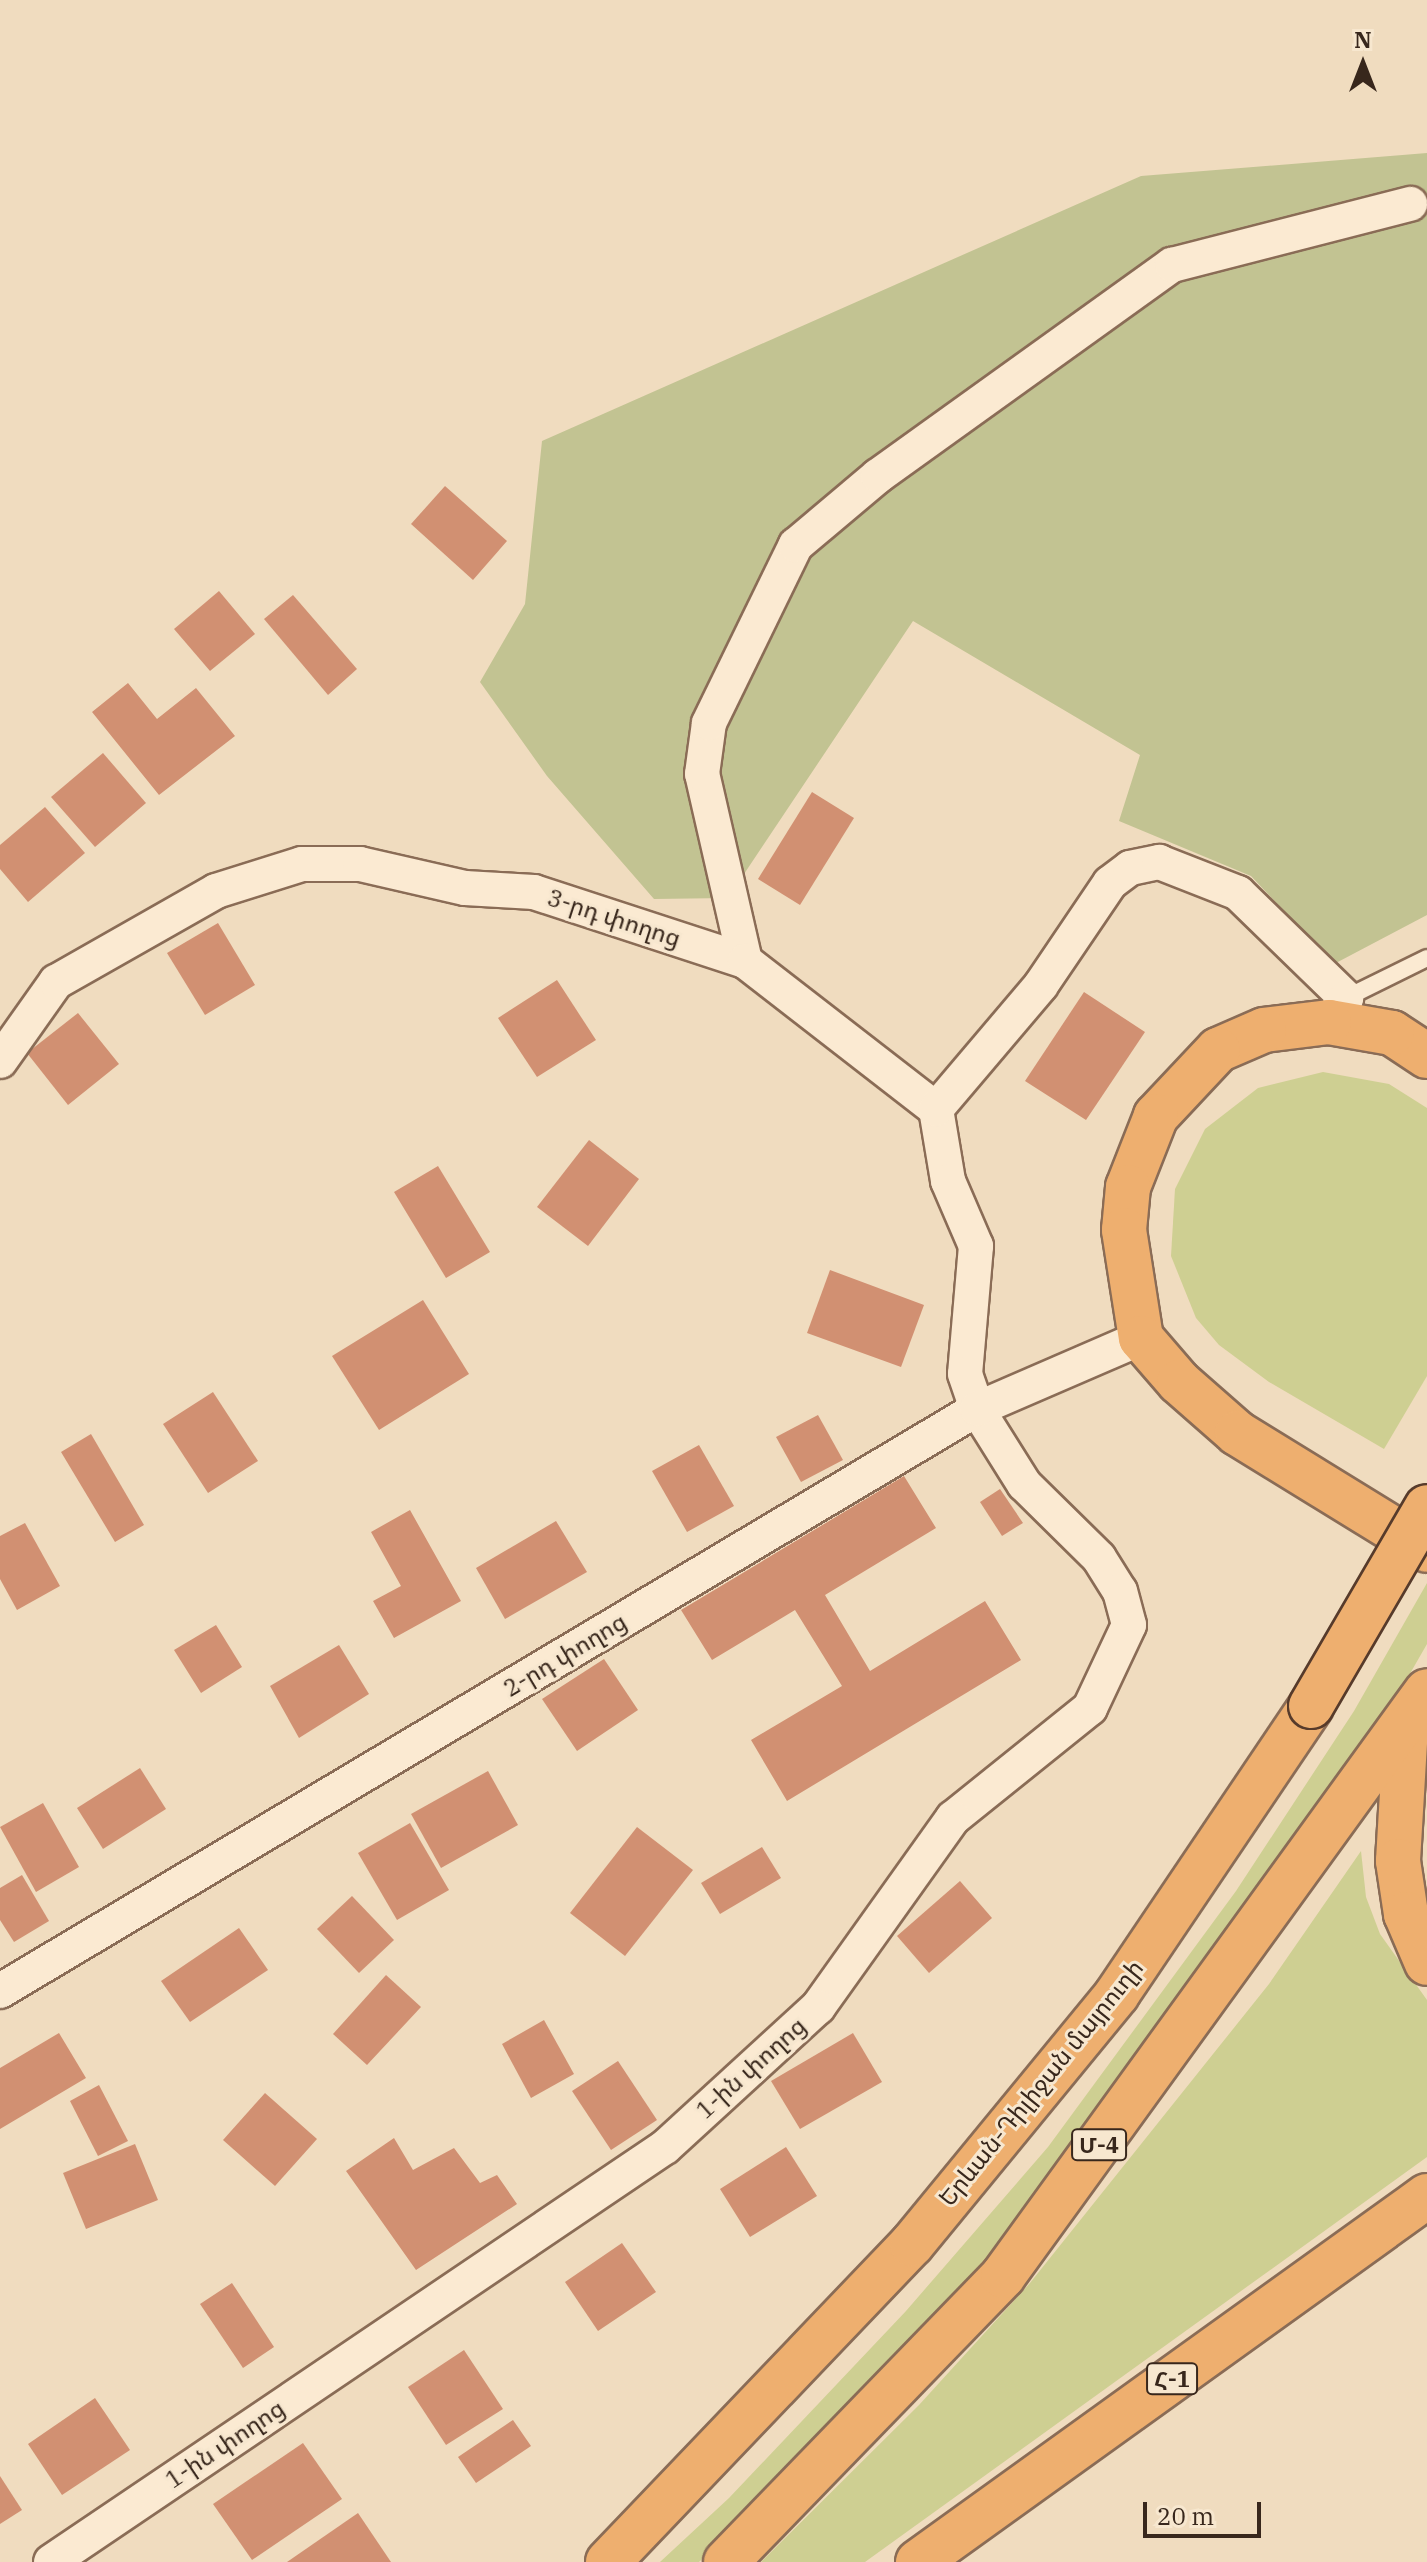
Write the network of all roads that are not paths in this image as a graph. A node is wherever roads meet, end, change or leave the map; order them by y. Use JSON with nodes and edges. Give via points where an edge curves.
{"nodes":[{"id":1,"x":1410,"y":204,"type":"dead end"},
{"id":2,"x":1427,"y":958,"type":"edge"},
{"id":3,"x":745,"y":961,"type":"junction"},
{"id":4,"x":1338,"y":1010,"type":"junction"},
{"id":5,"x":1427,"y":1056,"type":"edge"},
{"id":6,"x":0,"y":1061,"type":"edge"},
{"id":7,"x":936,"y":1109,"type":"junction"},
{"id":8,"x":1141,"y":1338,"type":"junction"},
{"id":9,"x":977,"y":1409,"type":"junction"},
{"id":10,"x":1427,"y":1507,"type":"edge"},
{"id":11,"x":1427,"y":1550,"type":"edge"},
{"id":12,"x":1417,"y":1708,"type":"edge"},
{"id":13,"x":1427,"y":1963,"type":"edge"},
{"id":14,"x":0,"y":1991,"type":"edge"},
{"id":15,"x":1427,"y":2196,"type":"edge"},
{"id":16,"x":51,"y":2562,"type":"edge"},
{"id":17,"x":608,"y":2562,"type":"edge"},
{"id":18,"x":726,"y":2562,"type":"edge"},
{"id":19,"x":918,"y":2562,"type":"edge"}],
"edges":[{"from":1,"to":3,"type":"street","via":[[1172,265],[878,476],[796,545],[709,723],[702,774]]},
{"from":2,"to":4,"type":"lane"},
{"from":3,"to":6,"type":"street","name":"3-րդ փողոց","via":[[534,892],[465,888],[360,864],[302,864],[216,891],[56,982]]},
{"from":3,"to":7,"type":"street","name":"3-րդ փողոց"},
{"from":4,"to":5,"type":"highway","via":[[1392,1033]]},
{"from":4,"to":7,"type":"street","via":[[1238,893],[1159,862],[1130,868],[1110,883],[1041,985]]},
{"from":4,"to":8,"type":"highway","via":[[1264,1030],[1218,1050],[1156,1116],[1128,1187],[1124,1230]]},
{"from":7,"to":9,"type":"street","via":[[948,1181],[976,1246],[965,1374]]},
{"from":8,"to":9,"type":"street","name":"2-րդ փողոց"},
{"from":8,"to":11,"type":"highway","via":[[1179,1382],[1237,1433]]},
{"from":9,"to":14,"type":"street","name":"2-րդ փողոց"},
{"from":9,"to":16,"type":"street","name":"1-ին փողոց","via":[[1024,1484],[1099,1558],[1120,1591],[1129,1625],[1090,1708],[953,1818],[818,2007],[665,2147]]},
{"from":10,"to":17,"type":"highway","name":"Երևան-Դիլիջան մայրուղի","bridge":true,"via":[[1311,1706],[1108,2006],[912,2244]]},
{"from":12,"to":13,"type":"highway","via":[[1398,1861],[1406,1914]]},
{"from":12,"to":18,"type":"highway","number":"Մ-4","via":[[1003,2276]]},
{"from":15,"to":19,"type":"highway","number":"Հ-1"}]}
